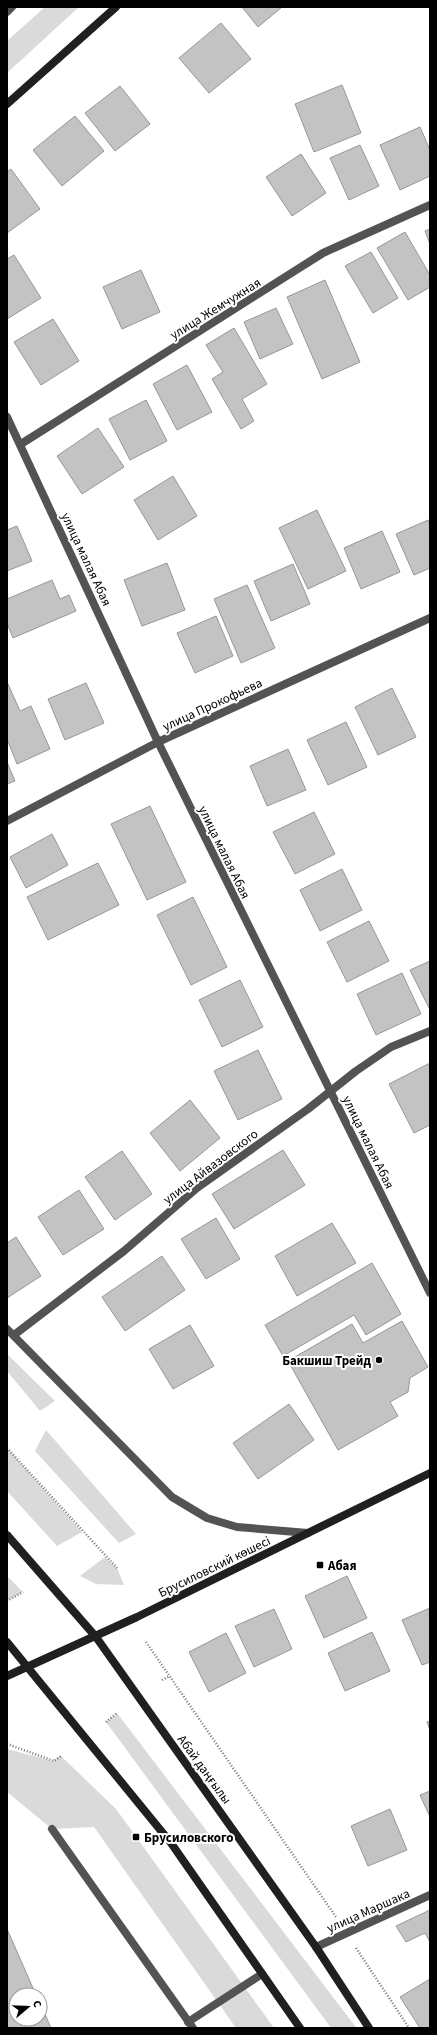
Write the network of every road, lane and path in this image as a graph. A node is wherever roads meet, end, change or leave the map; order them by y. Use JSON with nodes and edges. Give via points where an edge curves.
{"nodes":[{"id":1,"x":12,"y":7,"type":"edge"},
{"id":2,"x":116,"y":7,"type":"edge"},
{"id":3,"x":7,"y":12,"type":"edge"},
{"id":4,"x":7,"y":104,"type":"edge"},
{"id":5,"x":430,"y":205,"type":"edge"},
{"id":6,"x":7,"y":417,"type":"edge"},
{"id":7,"x":21,"y":444,"type":"junction"},
{"id":8,"x":430,"y":618,"type":"edge"},
{"id":9,"x":158,"y":742,"type":"junction"},
{"id":10,"x":7,"y":821,"type":"edge"},
{"id":11,"x":430,"y":1030,"type":"edge"},
{"id":12,"x":330,"y":1092,"type":"junction"},
{"id":13,"x":430,"y":1293,"type":"edge"},
{"id":14,"x":7,"y":1329,"type":"edge"},
{"id":15,"x":14,"y":1335,"type":"junction"},
{"id":16,"x":7,"y":1448,"type":"edge"},
{"id":17,"x":430,"y":1473,"type":"edge"},
{"id":18,"x":308,"y":1533,"type":"junction"},
{"id":19,"x":7,"y":1535,"type":"edge"},
{"id":20,"x":117,"y":1568,"type":"dead end"},
{"id":21,"x":23,"y":1592,"type":"dead end"},
{"id":22,"x":7,"y":1601,"type":"edge"},
{"id":23,"x":96,"y":1637,"type":"junction"},
{"id":24,"x":7,"y":1642,"type":"edge"},
{"id":25,"x":146,"y":1642,"type":"dead end"},
{"id":26,"x":29,"y":1666,"type":"junction"},
{"id":27,"x":7,"y":1676,"type":"edge"},
{"id":28,"x":170,"y":1676,"type":"junction"},
{"id":29,"x":162,"y":1680,"type":"dead end"},
{"id":30,"x":117,"y":1713,"type":"dead end"},
{"id":31,"x":106,"y":1722,"type":"dead end"},
{"id":32,"x":7,"y":1744,"type":"edge"},
{"id":33,"x":61,"y":1756,"type":"dead end"},
{"id":34,"x":52,"y":1829,"type":"dead end"},
{"id":35,"x":430,"y":1895,"type":"edge"},
{"id":36,"x":346,"y":1933,"type":"junction"},
{"id":37,"x":316,"y":1947,"type":"junction"},
{"id":38,"x":262,"y":1974,"type":"junction"},
{"id":39,"x":190,"y":2025,"type":"edge"},
{"id":40,"x":300,"y":2028,"type":"edge"},
{"id":41,"x":369,"y":2028,"type":"edge"},
{"id":42,"x":409,"y":2028,"type":"edge"}],
"edges":[{"from":1,"to":3,"type":"street"},
{"from":2,"to":4,"type":"main road"},
{"from":5,"to":7,"type":"street","name":"улица Жемчужная","via":[[323,254]]},
{"from":6,"to":7,"type":"street","name":"улица малая Абая"},
{"from":7,"to":9,"type":"street","name":"улица малая Абая"},
{"from":8,"to":9,"type":"street","name":"улица Прокофьева"},
{"from":9,"to":10,"type":"street","name":"улица Прокофьева"},
{"from":9,"to":12,"type":"street","name":"улица малая Абая"},
{"from":11,"to":12,"type":"street","name":"улица Айвазовского","via":[[390,1047]]},
{"from":12,"to":13,"type":"street","name":"улица малая Абая"},
{"from":12,"to":15,"type":"street","name":"улица Айвазовского","via":[[197,1188],[124,1251]]},
{"from":14,"to":15,"type":"street"},
{"from":15,"to":18,"type":"street","via":[[172,1497],[207,1518],[237,1527]]},
{"from":16,"to":20,"type":"path"},
{"from":17,"to":18,"type":"main road","name":"Брусиловский көшесі"},
{"from":18,"to":23,"type":"main road","name":"Брусиловский көшесі"},
{"from":19,"to":23,"type":"main road","name":"Абай даңғылы"},
{"from":21,"to":22,"type":"path"},
{"from":23,"to":26,"type":"main road","name":"Брусиловский көшесі"},
{"from":23,"to":37,"type":"main road","name":"Абай даңғылы"},
{"from":24,"to":26,"type":"main road"},
{"from":25,"to":28,"type":"path"},
{"from":26,"to":27,"type":"main road","name":"Брусиловский көшесі"},
{"from":26,"to":38,"type":"main road","via":[[171,1843]]},
{"from":28,"to":29,"type":"path"},
{"from":28,"to":36,"type":"path"},
{"from":30,"to":31,"type":"path"},
{"from":32,"to":33,"type":"path","via":[[54,1761]]},
{"from":34,"to":39,"type":"street"},
{"from":35,"to":36,"type":"street","name":"улица Маршака"},
{"from":36,"to":37,"type":"street","name":"улица Маршака"},
{"from":36,"to":42,"type":"path"},
{"from":37,"to":41,"type":"main road","name":"Абай даңғылы"},
{"from":38,"to":39,"type":"street"},
{"from":38,"to":40,"type":"main road"}]}
